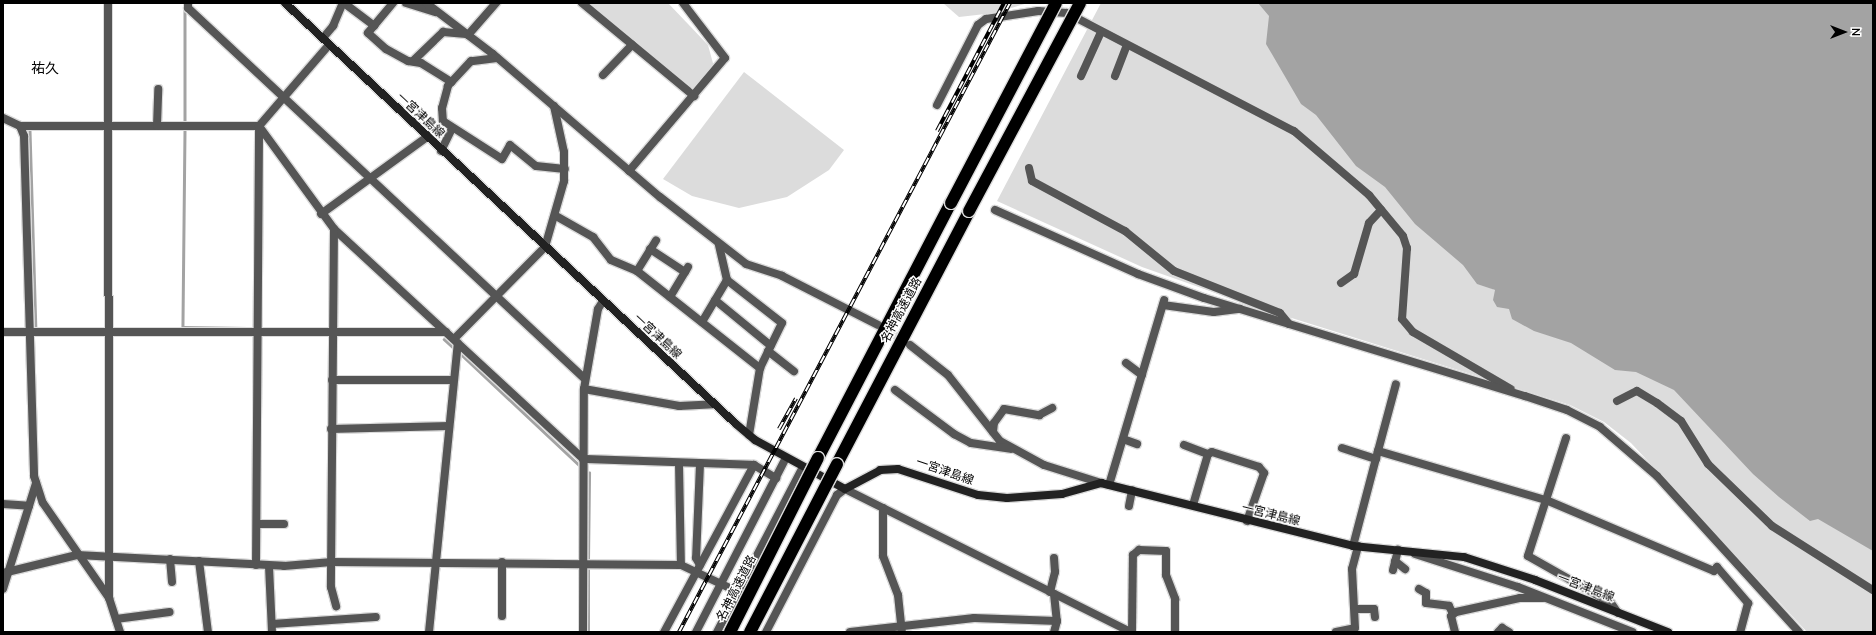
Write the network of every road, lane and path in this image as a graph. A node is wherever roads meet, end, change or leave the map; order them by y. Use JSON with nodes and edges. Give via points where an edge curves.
{"nodes":[{"id":1,"x":108,"y":3,"type":"edge"},
{"id":2,"x":188,"y":3,"type":"edge"},
{"id":3,"x":285,"y":3,"type":"edge"},
{"id":4,"x":344,"y":3,"type":"edge"},
{"id":5,"x":393,"y":3,"type":"edge"},
{"id":6,"x":406,"y":3,"type":"edge"},
{"id":7,"x":426,"y":3,"type":"edge"},
{"id":8,"x":496,"y":3,"type":"edge"},
{"id":9,"x":582,"y":3,"type":"edge"},
{"id":10,"x":683,"y":3,"type":"edge"},
{"id":11,"x":1056,"y":3,"type":"edge"},
{"id":12,"x":1080,"y":3,"type":"edge"},
{"id":13,"x":438,"y":12,"type":"junction"},
{"id":14,"x":374,"y":26,"type":"junction"},
{"id":15,"x":1101,"y":32,"type":"junction"},
{"id":16,"x":467,"y":35,"type":"junction"},
{"id":17,"x":322,"y":38,"type":"junction"},
{"id":18,"x":329,"y":45,"type":"junction"},
{"id":19,"x":632,"y":45,"type":"junction"},
{"id":20,"x":1127,"y":45,"type":"junction"},
{"id":21,"x":497,"y":58,"type":"junction"},
{"id":22,"x":413,"y":61,"type":"junction"},
{"id":23,"x":603,"y":75,"type":"dead end"},
{"id":24,"x":1081,"y":76,"type":"dead end"},
{"id":25,"x":1115,"y":76,"type":"dead end"},
{"id":26,"x":452,"y":82,"type":"junction"},
{"id":27,"x":158,"y":89,"type":"dead end"},
{"id":28,"x":694,"y":96,"type":"junction"},
{"id":29,"x":283,"y":98,"type":"junction"},
{"id":30,"x":936,"y":105,"type":"dead end"},
{"id":31,"x":554,"y":106,"type":"junction"},
{"id":32,"x":3,"y":118,"type":"edge"},
{"id":33,"x":20,"y":126,"type":"junction"},
{"id":34,"x":107,"y":126,"type":"junction"},
{"id":35,"x":157,"y":126,"type":"junction"},
{"id":36,"x":259,"y":126,"type":"junction"},
{"id":37,"x":452,"y":128,"type":"junction"},
{"id":38,"x":427,"y":137,"type":"junction"},
{"id":39,"x":441,"y":151,"type":"junction"},
{"id":40,"x":1029,"y":168,"type":"dead end"},
{"id":41,"x":565,"y":169,"type":"junction"},
{"id":42,"x":629,"y":171,"type":"junction"},
{"id":43,"x":370,"y":179,"type":"junction"},
{"id":44,"x":995,"y":210,"type":"dead end"},
{"id":45,"x":1381,"y":210,"type":"junction"},
{"id":46,"x":321,"y":214,"type":"junction"},
{"id":47,"x":556,"y":216,"type":"junction"},
{"id":48,"x":334,"y":229,"type":"junction"},
{"id":49,"x":656,"y":240,"type":"dead end"},
{"id":50,"x":719,"y":244,"type":"junction"},
{"id":51,"x":545,"y":247,"type":"junction"},
{"id":52,"x":650,"y":249,"type":"junction"},
{"id":53,"x":637,"y":271,"type":"junction"},
{"id":54,"x":727,"y":280,"type":"junction"},
{"id":55,"x":1341,"y":284,"type":"dead end"},
{"id":56,"x":496,"y":297,"type":"junction"},
{"id":57,"x":670,"y":297,"type":"junction"},
{"id":58,"x":714,"y":300,"type":"junction"},
{"id":59,"x":604,"y":301,"type":"junction"},
{"id":60,"x":1240,"y":309,"type":"junction"},
{"id":61,"x":702,"y":322,"type":"junction"},
{"id":62,"x":1290,"y":324,"type":"junction"},
{"id":63,"x":878,"y":325,"type":"tunnel mouth"},
{"id":64,"x":107,"y":331,"type":"junction"},
{"id":65,"x":3,"y":332,"type":"edge"},
{"id":66,"x":29,"y":332,"type":"junction"},
{"id":67,"x":257,"y":332,"type":"junction"},
{"id":68,"x":333,"y":332,"type":"junction"},
{"id":69,"x":446,"y":332,"type":"junction"},
{"id":70,"x":456,"y":341,"type":"junction"},
{"id":71,"x":910,"y":345,"type":"tunnel mouth"},
{"id":72,"x":769,"y":349,"type":"junction"},
{"id":73,"x":1126,"y":364,"type":"dead end"},
{"id":74,"x":760,"y":368,"type":"junction"},
{"id":75,"x":794,"y":371,"type":"dead end"},
{"id":76,"x":1142,"y":375,"type":"junction"},
{"id":77,"x":585,"y":379,"type":"junction"},
{"id":78,"x":332,"y":380,"type":"junction"},
{"id":79,"x":453,"y":380,"type":"junction"},
{"id":80,"x":1396,"y":384,"type":"dead end"},
{"id":81,"x":584,"y":389,"type":"junction"},
{"id":82,"x":895,"y":390,"type":"dead end"},
{"id":83,"x":1514,"y":393,"type":"junction"},
{"id":84,"x":1617,"y":401,"type":"dead end"},
{"id":85,"x":714,"y":404,"type":"junction"},
{"id":86,"x":1052,"y":408,"type":"dead end"},
{"id":87,"x":449,"y":426,"type":"junction"},
{"id":88,"x":331,"y":429,"type":"junction"},
{"id":89,"x":993,"y":432,"type":"junction"},
{"id":90,"x":749,"y":435,"type":"junction"},
{"id":91,"x":1566,"y":438,"type":"dead end"},
{"id":92,"x":1123,"y":439,"type":"junction"},
{"id":93,"x":1137,"y":444,"type":"dead end"},
{"id":94,"x":1184,"y":446,"type":"dead end"},
{"id":95,"x":1342,"y":448,"type":"dead end"},
{"id":96,"x":1011,"y":449,"type":"junction"},
{"id":97,"x":1208,"y":454,"type":"junction"},
{"id":98,"x":1377,"y":455,"type":"junction"},
{"id":99,"x":786,"y":458,"type":"junction"},
{"id":100,"x":583,"y":459,"type":"junction"},
{"id":101,"x":679,"y":464,"type":"junction"},
{"id":102,"x":700,"y":464,"type":"junction"},
{"id":103,"x":754,"y":465,"type":"junction"},
{"id":104,"x":803,"y":467,"type":"junction"},
{"id":105,"x":776,"y":478,"type":"junction"},
{"id":106,"x":36,"y":483,"type":"junction"},
{"id":107,"x":1105,"y":484,"type":"junction"},
{"id":108,"x":845,"y":489,"type":"junction"},
{"id":109,"x":1132,"y":490,"type":"junction"},
{"id":110,"x":1546,"y":500,"type":"junction"},
{"id":111,"x":3,"y":504,"type":"edge"},
{"id":112,"x":29,"y":506,"type":"junction"},
{"id":113,"x":1129,"y":506,"type":"dead end"},
{"id":114,"x":1193,"y":506,"type":"junction"},
{"id":115,"x":883,"y":508,"type":"junction"},
{"id":116,"x":1247,"y":521,"type":"junction"},
{"id":117,"x":257,"y":524,"type":"junction"},
{"id":118,"x":284,"y":524,"type":"dead end"},
{"id":119,"x":1356,"y":546,"type":"junction"},
{"id":120,"x":1398,"y":550,"type":"junction"},
{"id":121,"x":1411,"y":552,"type":"junction"},
{"id":122,"x":77,"y":555,"type":"junction"},
{"id":123,"x":110,"y":555,"type":"junction"},
{"id":124,"x":1054,"y":558,"type":"dead end"},
{"id":125,"x":170,"y":559,"type":"junction"},
{"id":126,"x":199,"y":561,"type":"junction"},
{"id":127,"x":1395,"y":561,"type":"junction"},
{"id":128,"x":332,"y":562,"type":"junction"},
{"id":129,"x":436,"y":562,"type":"junction"},
{"id":130,"x":502,"y":562,"type":"junction"},
{"id":131,"x":584,"y":564,"type":"junction"},
{"id":132,"x":256,"y":565,"type":"junction"},
{"id":133,"x":681,"y":565,"type":"junction"},
{"id":134,"x":269,"y":566,"type":"junction"},
{"id":135,"x":698,"y":568,"type":"junction"},
{"id":136,"x":6,"y":569,"type":"edge"},
{"id":137,"x":1405,"y":569,"type":"dead end"},
{"id":138,"x":1393,"y":570,"type":"dead end"},
{"id":139,"x":172,"y":582,"type":"dead end"},
{"id":140,"x":720,"y":586,"type":"junction"},
{"id":141,"x":3,"y":589,"type":"edge"},
{"id":142,"x":1419,"y":589,"type":"dead end"},
{"id":143,"x":1873,"y":590,"type":"edge"},
{"id":144,"x":738,"y":592,"type":"junction"},
{"id":145,"x":1052,"y":593,"type":"junction"},
{"id":146,"x":109,"y":598,"type":"junction"},
{"id":147,"x":1544,"y":598,"type":"junction"},
{"id":148,"x":336,"y":606,"type":"dead end"},
{"id":149,"x":1355,"y":609,"type":"junction"},
{"id":150,"x":170,"y":612,"type":"dead end"},
{"id":151,"x":1618,"y":613,"type":"junction"},
{"id":152,"x":1453,"y":614,"type":"junction"},
{"id":153,"x":502,"y":616,"type":"dead end"},
{"id":154,"x":376,"y":617,"type":"dead end"},
{"id":155,"x":1374,"y":617,"type":"dead end"},
{"id":156,"x":116,"y":619,"type":"junction"},
{"id":157,"x":1057,"y":621,"type":"junction"},
{"id":158,"x":272,"y":628,"type":"edge"},
{"id":159,"x":902,"y":629,"type":"edge"},
{"id":160,"x":120,"y":632,"type":"edge"},
{"id":161,"x":208,"y":632,"type":"edge"},
{"id":162,"x":429,"y":632,"type":"edge"},
{"id":163,"x":583,"y":632,"type":"edge"},
{"id":164,"x":664,"y":632,"type":"edge"},
{"id":165,"x":696,"y":632,"type":"edge"},
{"id":166,"x":717,"y":632,"type":"edge"},
{"id":167,"x":730,"y":632,"type":"edge"},
{"id":168,"x":750,"y":632,"type":"edge"},
{"id":169,"x":766,"y":632,"type":"edge"},
{"id":170,"x":850,"y":632,"type":"edge"},
{"id":171,"x":1054,"y":632,"type":"edge"},
{"id":172,"x":1132,"y":632,"type":"edge"},
{"id":173,"x":1175,"y":632,"type":"edge"},
{"id":174,"x":1336,"y":632,"type":"edge"},
{"id":175,"x":1454,"y":632,"type":"edge"},
{"id":176,"x":1498,"y":632,"type":"edge"},
{"id":177,"x":1509,"y":632,"type":"edge"},
{"id":178,"x":1632,"y":632,"type":"edge"},
{"id":179,"x":1668,"y":632,"type":"edge"},
{"id":180,"x":1740,"y":632,"type":"edge"},
{"id":181,"x":1799,"y":632,"type":"edge"}],
"edges":[{"from":1,"to":34,"type":"street"},
{"from":2,"to":29,"type":"street","via":[[188,8]]},
{"from":3,"to":17,"type":"main road","name":"一宮津島線"},
{"from":4,"to":14,"type":"street"},
{"from":4,"to":17,"type":"street","via":[[333,26]]},
{"from":5,"to":14,"type":"street"},
{"from":6,"to":13,"type":"street"},
{"from":7,"to":13,"type":"street"},
{"from":8,"to":16,"type":"street"},
{"from":9,"to":19,"type":"street"},
{"from":10,"to":28,"type":"street","via":[[726,58]]},
{"from":11,"to":167,"type":"highway","name":"名神高速道路","bridge":true},
{"from":12,"to":168,"type":"highway","name":"名神高速道路","bridge":true},
{"from":13,"to":16,"type":"street"},
{"from":14,"to":22,"type":"street","via":[[368,34],[380,44]]},
{"from":15,"to":20,"type":"street"},
{"from":15,"to":24,"type":"street"},
{"from":15,"to":30,"type":"street","via":[[1058,10],[986,18],[978,25]]},
{"from":16,"to":21,"type":"street"},
{"from":16,"to":22,"type":"street","via":[[443,32]]},
{"from":17,"to":18,"type":"main road","name":"一宮津島線"},
{"from":18,"to":29,"type":"street"},
{"from":18,"to":38,"type":"main road","name":"一宮津島線"},
{"from":19,"to":23,"type":"street"},
{"from":19,"to":28,"type":"street"},
{"from":20,"to":25,"type":"street"},
{"from":20,"to":45,"type":"street","via":[[1294,131]]},
{"from":21,"to":26,"type":"street","via":[[471,61]]},
{"from":21,"to":31,"type":"street"},
{"from":22,"to":26,"type":"street"},
{"from":26,"to":37,"type":"street","via":[[441,114]]},
{"from":27,"to":35,"type":"street"},
{"from":28,"to":42,"type":"street"},
{"from":29,"to":36,"type":"street"},
{"from":29,"to":43,"type":"street"},
{"from":31,"to":41,"type":"street"},
{"from":31,"to":42,"type":"street"},
{"from":32,"to":33,"type":"street"},
{"from":33,"to":34,"type":"street"},
{"from":33,"to":66,"type":"street","via":[[24,136]]},
{"from":34,"to":35,"type":"street"},
{"from":34,"to":64,"type":"street"},
{"from":35,"to":36,"type":"street"},
{"from":36,"to":46,"type":"street"},
{"from":36,"to":67,"type":"street"},
{"from":37,"to":39,"type":"street"},
{"from":37,"to":41,"type":"street","via":[[502,159],[510,145],[536,166]]},
{"from":38,"to":39,"type":"main road","name":"一宮津島線"},
{"from":38,"to":43,"type":"street"},
{"from":39,"to":51,"type":"main road","name":"一宮津島線"},
{"from":40,"to":62,"type":"street","via":[[1032,181],[1125,231],[1174,271],[1280,313]]},
{"from":41,"to":47,"type":"street"},
{"from":42,"to":50,"type":"street"},
{"from":43,"to":46,"type":"street"},
{"from":43,"to":56,"type":"street"},
{"from":44,"to":60,"type":"street","via":[[1138,274]]},
{"from":45,"to":55,"type":"street","via":[[1369,223],[1354,274]]},
{"from":45,"to":83,"type":"street","via":[[1403,236],[1407,248],[1402,319],[1413,332],[1496,378]]},
{"from":46,"to":48,"type":"street"},
{"from":47,"to":51,"type":"street"},
{"from":47,"to":53,"type":"street","via":[[593,237],[611,260]]},
{"from":48,"to":68,"type":"street"},
{"from":48,"to":69,"type":"street"},
{"from":49,"to":52,"type":"street"},
{"from":50,"to":54,"type":"street"},
{"from":50,"to":63,"type":"street","via":[[746,264],[796,282]]},
{"from":51,"to":56,"type":"street"},
{"from":51,"to":59,"type":"main road","name":"一宮津島線"},
{"from":52,"to":53,"type":"street"},
{"from":52,"to":57,"type":"street","via":[[686,269]]},
{"from":53,"to":57,"type":"street"},
{"from":54,"to":58,"type":"street"},
{"from":54,"to":72,"type":"street","via":[[782,323]]},
{"from":56,"to":70,"type":"street"},
{"from":56,"to":77,"type":"street"},
{"from":57,"to":61,"type":"street"},
{"from":58,"to":61,"type":"street"},
{"from":58,"to":72,"type":"street"},
{"from":59,"to":77,"type":"street","via":[[598,309]]},
{"from":59,"to":85,"type":"main road","name":"一宮津島線"},
{"from":60,"to":62,"type":"street"},
{"from":60,"to":76,"type":"street","via":[[1214,312],[1164,302]]},
{"from":61,"to":74,"type":"street"},
{"from":62,"to":83,"type":"street"},
{"from":64,"to":66,"type":"street"},
{"from":64,"to":67,"type":"street"},
{"from":64,"to":123,"type":"street"},
{"from":65,"to":66,"type":"street"},
{"from":66,"to":106,"type":"street","via":[[32,445]]},
{"from":67,"to":68,"type":"street"},
{"from":67,"to":117,"type":"street"},
{"from":68,"to":69,"type":"street"},
{"from":68,"to":78,"type":"street"},
{"from":69,"to":70,"type":"street"},
{"from":70,"to":79,"type":"street"},
{"from":70,"to":100,"type":"street"},
{"from":71,"to":89,"type":"street","via":[[948,375]]},
{"from":72,"to":74,"type":"street"},
{"from":72,"to":75,"type":"street"},
{"from":73,"to":76,"type":"street"},
{"from":74,"to":90,"type":"street"},
{"from":76,"to":92,"type":"street"},
{"from":77,"to":81,"type":"street"},
{"from":78,"to":79,"type":"street"},
{"from":78,"to":88,"type":"street"},
{"from":79,"to":87,"type":"street"},
{"from":80,"to":98,"type":"street"},
{"from":81,"to":85,"type":"street","via":[[679,406]]},
{"from":81,"to":100,"type":"street"},
{"from":82,"to":96,"type":"street","via":[[954,434],[971,443]]},
{"from":83,"to":181,"type":"street","via":[[1567,410],[1600,427],[1628,449]]},
{"from":84,"to":143,"type":"street","via":[[1637,391],[1657,403],[1681,421],[1708,464],[1772,526]]},
{"from":85,"to":90,"type":"main road","name":"一宮津島線"},
{"from":86,"to":89,"type":"street","via":[[1039,415],[1004,409],[994,422]]},
{"from":87,"to":88,"type":"street"},
{"from":87,"to":129,"type":"street"},
{"from":88,"to":128,"type":"street"},
{"from":89,"to":96,"type":"street"},
{"from":90,"to":99,"type":"main road","name":"一宮津島線"},
{"from":91,"to":110,"type":"street"},
{"from":92,"to":93,"type":"street"},
{"from":92,"to":107,"type":"street"},
{"from":94,"to":97,"type":"street"},
{"from":95,"to":98,"type":"street"},
{"from":96,"to":107,"type":"street","via":[[1044,466]]},
{"from":97,"to":114,"type":"street"},
{"from":97,"to":116,"type":"street","via":[[1259,467],[1264,473]]},
{"from":98,"to":110,"type":"street"},
{"from":98,"to":119,"type":"street"},
{"from":99,"to":104,"type":"main road","name":"一宮津島線"},
{"from":99,"to":105,"type":"street"},
{"from":100,"to":101,"type":"street"},
{"from":100,"to":131,"type":"street"},
{"from":101,"to":102,"type":"street"},
{"from":101,"to":133,"type":"street"},
{"from":102,"to":103,"type":"street"},
{"from":102,"to":135,"type":"street","via":[[696,558]]},
{"from":103,"to":105,"type":"street"},
{"from":103,"to":135,"type":"street"},
{"from":104,"to":108,"type":"main road","name":"一宮津島線"},
{"from":104,"to":144,"type":"street"},
{"from":105,"to":140,"type":"street"},
{"from":106,"to":112,"type":"street"},
{"from":106,"to":122,"type":"street","via":[[43,503]]},
{"from":107,"to":108,"type":"main road","name":"一宮津島線","via":[[1062,494],[1007,498],[978,495],[898,469],[880,470]]},
{"from":107,"to":109,"type":"main road","name":"一宮津島線"},
{"from":108,"to":115,"type":"street"},
{"from":108,"to":169,"type":"street","via":[[837,495]]},
{"from":109,"to":113,"type":"street"},
{"from":109,"to":114,"type":"main road","name":"一宮津島線"},
{"from":110,"to":151,"type":"street","via":[[1528,556],[1611,603]]},
{"from":110,"to":180,"type":"street","via":[[1714,571],[1717,567],[1748,603]]},
{"from":111,"to":112,"type":"street"},
{"from":112,"to":136,"type":"street"},
{"from":114,"to":116,"type":"main road","name":"一宮津島線"},
{"from":115,"to":145,"type":"street"},
{"from":115,"to":159,"type":"street","via":[[883,556],[898,595]]},
{"from":116,"to":119,"type":"main road","name":"一宮津島線"},
{"from":117,"to":118,"type":"street"},
{"from":117,"to":132,"type":"street"},
{"from":119,"to":120,"type":"main road","name":"一宮津島線"},
{"from":119,"to":149,"type":"street","via":[[1352,569]]},
{"from":120,"to":121,"type":"main road","name":"一宮津島線"},
{"from":120,"to":127,"type":"street"},
{"from":121,"to":147,"type":"street"},
{"from":121,"to":151,"type":"main road","name":"一宮津島線","via":[[1464,557],[1490,564]]},
{"from":122,"to":123,"type":"street"},
{"from":122,"to":136,"type":"street"},
{"from":122,"to":146,"type":"street"},
{"from":123,"to":125,"type":"street"},
{"from":123,"to":146,"type":"street"},
{"from":124,"to":145,"type":"street"},
{"from":125,"to":126,"type":"street"},
{"from":125,"to":139,"type":"street"},
{"from":126,"to":132,"type":"street"},
{"from":126,"to":161,"type":"street"},
{"from":127,"to":137,"type":"street"},
{"from":127,"to":138,"type":"street"},
{"from":128,"to":129,"type":"street"},
{"from":128,"to":134,"type":"street"},
{"from":128,"to":148,"type":"street","via":[[331,587]]},
{"from":129,"to":130,"type":"street"},
{"from":129,"to":162,"type":"street"},
{"from":130,"to":131,"type":"street"},
{"from":130,"to":153,"type":"street"},
{"from":131,"to":133,"type":"street"},
{"from":131,"to":163,"type":"street"},
{"from":132,"to":134,"type":"street"},
{"from":133,"to":135,"type":"street"},
{"from":134,"to":158,"type":"street"},
{"from":135,"to":140,"type":"street"},
{"from":135,"to":164,"type":"street"},
{"from":136,"to":141,"type":"street"},
{"from":140,"to":144,"type":"street"},
{"from":140,"to":165,"type":"street"},
{"from":142,"to":152,"type":"street","via":[[1426,593],[1426,603],[1449,606]]},
{"from":144,"to":166,"type":"street"},
{"from":145,"to":157,"type":"street"},
{"from":145,"to":172,"type":"street"},
{"from":146,"to":156,"type":"street"},
{"from":147,"to":152,"type":"street","via":[[1520,598]]},
{"from":147,"to":178,"type":"street"},
{"from":149,"to":155,"type":"street","via":[[1374,609]]},
{"from":149,"to":174,"type":"street","via":[[1355,628]]},
{"from":150,"to":156,"type":"street"},
{"from":151,"to":179,"type":"main road","name":"一宮津島線"},
{"from":152,"to":175,"type":"street"},
{"from":154,"to":158,"type":"street"},
{"from":156,"to":160,"type":"street"},
{"from":157,"to":159,"type":"street","via":[[974,618]]},
{"from":157,"to":171,"type":"street"},
{"from":159,"to":170,"type":"street"},
{"from":172,"to":173,"type":"street","via":[[1133,555],[1139,550],[1166,551],[1166,575],[1175,599]]},
{"from":176,"to":177,"type":"street","via":[[1502,628]]}]}
